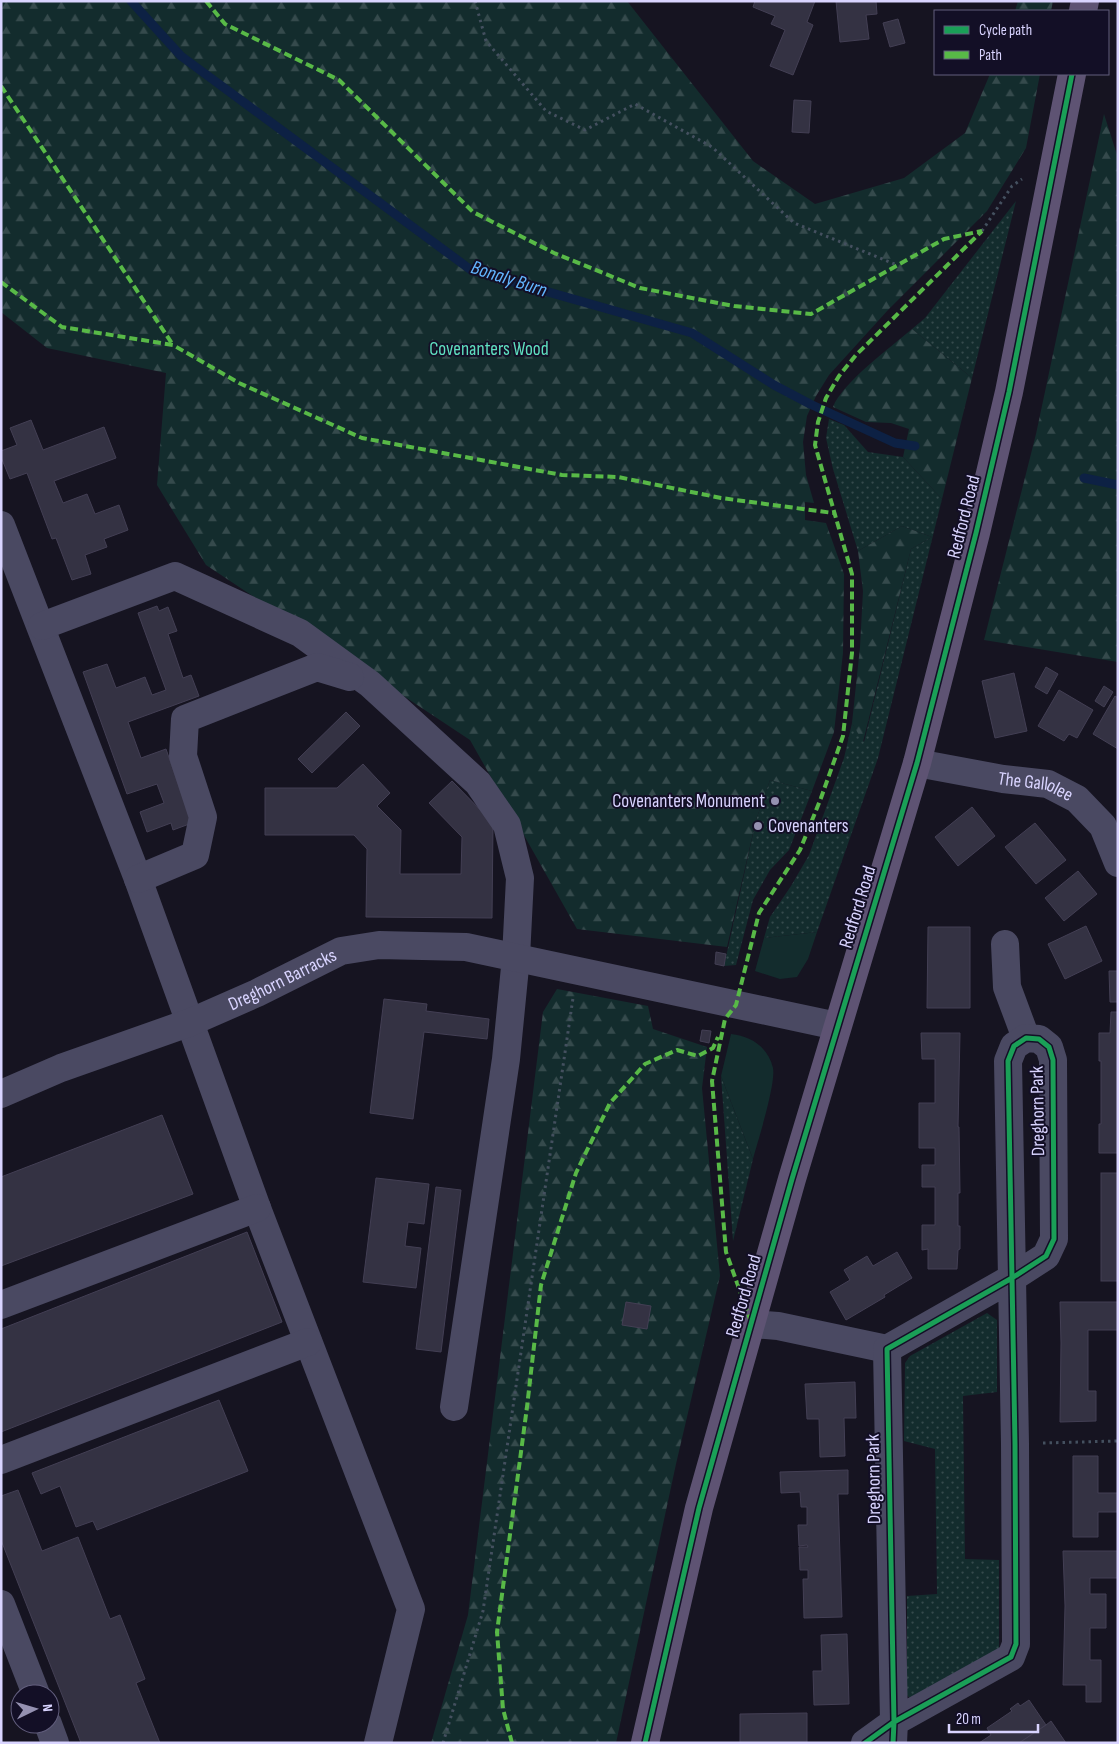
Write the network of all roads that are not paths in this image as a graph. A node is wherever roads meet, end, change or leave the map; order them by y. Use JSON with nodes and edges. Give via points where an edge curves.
{"nodes":[{"id":1,"x":1072,"y":75,"type":"edge"},
{"id":2,"x":1,"y":525,"type":"edge"},
{"id":3,"x":42,"y":626,"type":"junction"},
{"id":4,"x":370,"y":684,"type":"junction"},
{"id":5,"x":917,"y":763,"type":"junction"},
{"id":6,"x":1118,"y":863,"type":"edge"},
{"id":7,"x":138,"y":879,"type":"junction"},
{"id":8,"x":1005,"y":944,"type":"dead end"},
{"id":9,"x":516,"y":957,"type":"junction"},
{"id":10,"x":191,"y":1022,"type":"junction"},
{"id":11,"x":837,"y":1026,"type":"junction"},
{"id":12,"x":1026,"y":1038,"type":"junction"},
{"id":13,"x":1,"y":1094,"type":"edge"},
{"id":14,"x":257,"y":1208,"type":"junction"},
{"id":15,"x":1012,"y":1278,"type":"junction"},
{"id":16,"x":1,"y":1306,"type":"edge"},
{"id":17,"x":752,"y":1324,"type":"junction"},
{"id":18,"x":308,"y":1342,"type":"junction"},
{"id":19,"x":887,"y":1348,"type":"junction"},
{"id":20,"x":454,"y":1407,"type":"dead end"},
{"id":21,"x":1,"y":1460,"type":"edge"},
{"id":22,"x":1,"y":1604,"type":"edge"},
{"id":23,"x":32,"y":1684,"type":"edge"},
{"id":24,"x":894,"y":1732,"type":"edge"},
{"id":25,"x":378,"y":1743,"type":"edge"},
{"id":26,"x":645,"y":1743,"type":"edge"},
{"id":27,"x":865,"y":1743,"type":"edge"}],
"edges":[{"from":1,"to":5,"type":"main road","name":"Redford Road","via":[[1009,392]]},
{"from":2,"to":3,"type":"street"},
{"from":3,"to":4,"type":"street","via":[[176,576],[300,632]]},
{"from":3,"to":7,"type":"street"},
{"from":4,"to":7,"type":"street","via":[[317,667],[186,719],[183,756],[204,817],[195,855]]},
{"from":4,"to":9,"type":"street","via":[[478,783],[508,825],[520,878]]},
{"from":5,"to":6,"type":"street","name":"The Gallolee","via":[[1048,784],[1077,799],[1103,826]]},
{"from":5,"to":11,"type":"main road","name":"Redford Road"},
{"from":7,"to":10,"type":"street"},
{"from":8,"to":12,"type":"street","via":[[1008,987]]},
{"from":9,"to":10,"type":"street","name":"Dreghorn Barracks","via":[[466,947],[379,945],[341,951]]},
{"from":9,"to":11,"type":"street","name":"Dreghorn Barracks"},
{"from":9,"to":20,"type":"street","via":[[506,1059]]},
{"from":10,"to":13,"type":"street","name":"Dreghorn Barracks","via":[[61,1068]]},
{"from":10,"to":14,"type":"street"},
{"from":11,"to":17,"type":"main road","name":"Redford Road"},
{"from":12,"to":15,"type":"street","name":"Dreghorn Park","via":[[1014,1046],[1008,1060]]},
{"from":12,"to":15,"type":"street","name":"Dreghorn Park","via":[[1039,1039],[1049,1047],[1053,1060],[1054,1239],[1046,1256]]},
{"from":14,"to":16,"type":"street"},
{"from":14,"to":18,"type":"street"},
{"from":15,"to":19,"type":"street","name":"Dreghorn Park"},
{"from":15,"to":24,"type":"street","name":"Dreghorn Park","via":[[1016,1644],[1011,1656]]},
{"from":17,"to":19,"type":"street","via":[[778,1326]]},
{"from":17,"to":26,"type":"main road","name":"Redford Road","via":[[699,1508]]},
{"from":18,"to":21,"type":"street"},
{"from":18,"to":25,"type":"street","via":[[411,1609]]},
{"from":19,"to":24,"type":"street","name":"Dreghorn Park"},
{"from":22,"to":23,"type":"street"},
{"from":24,"to":27,"type":"street","name":"Dreghorn Park"}]}
